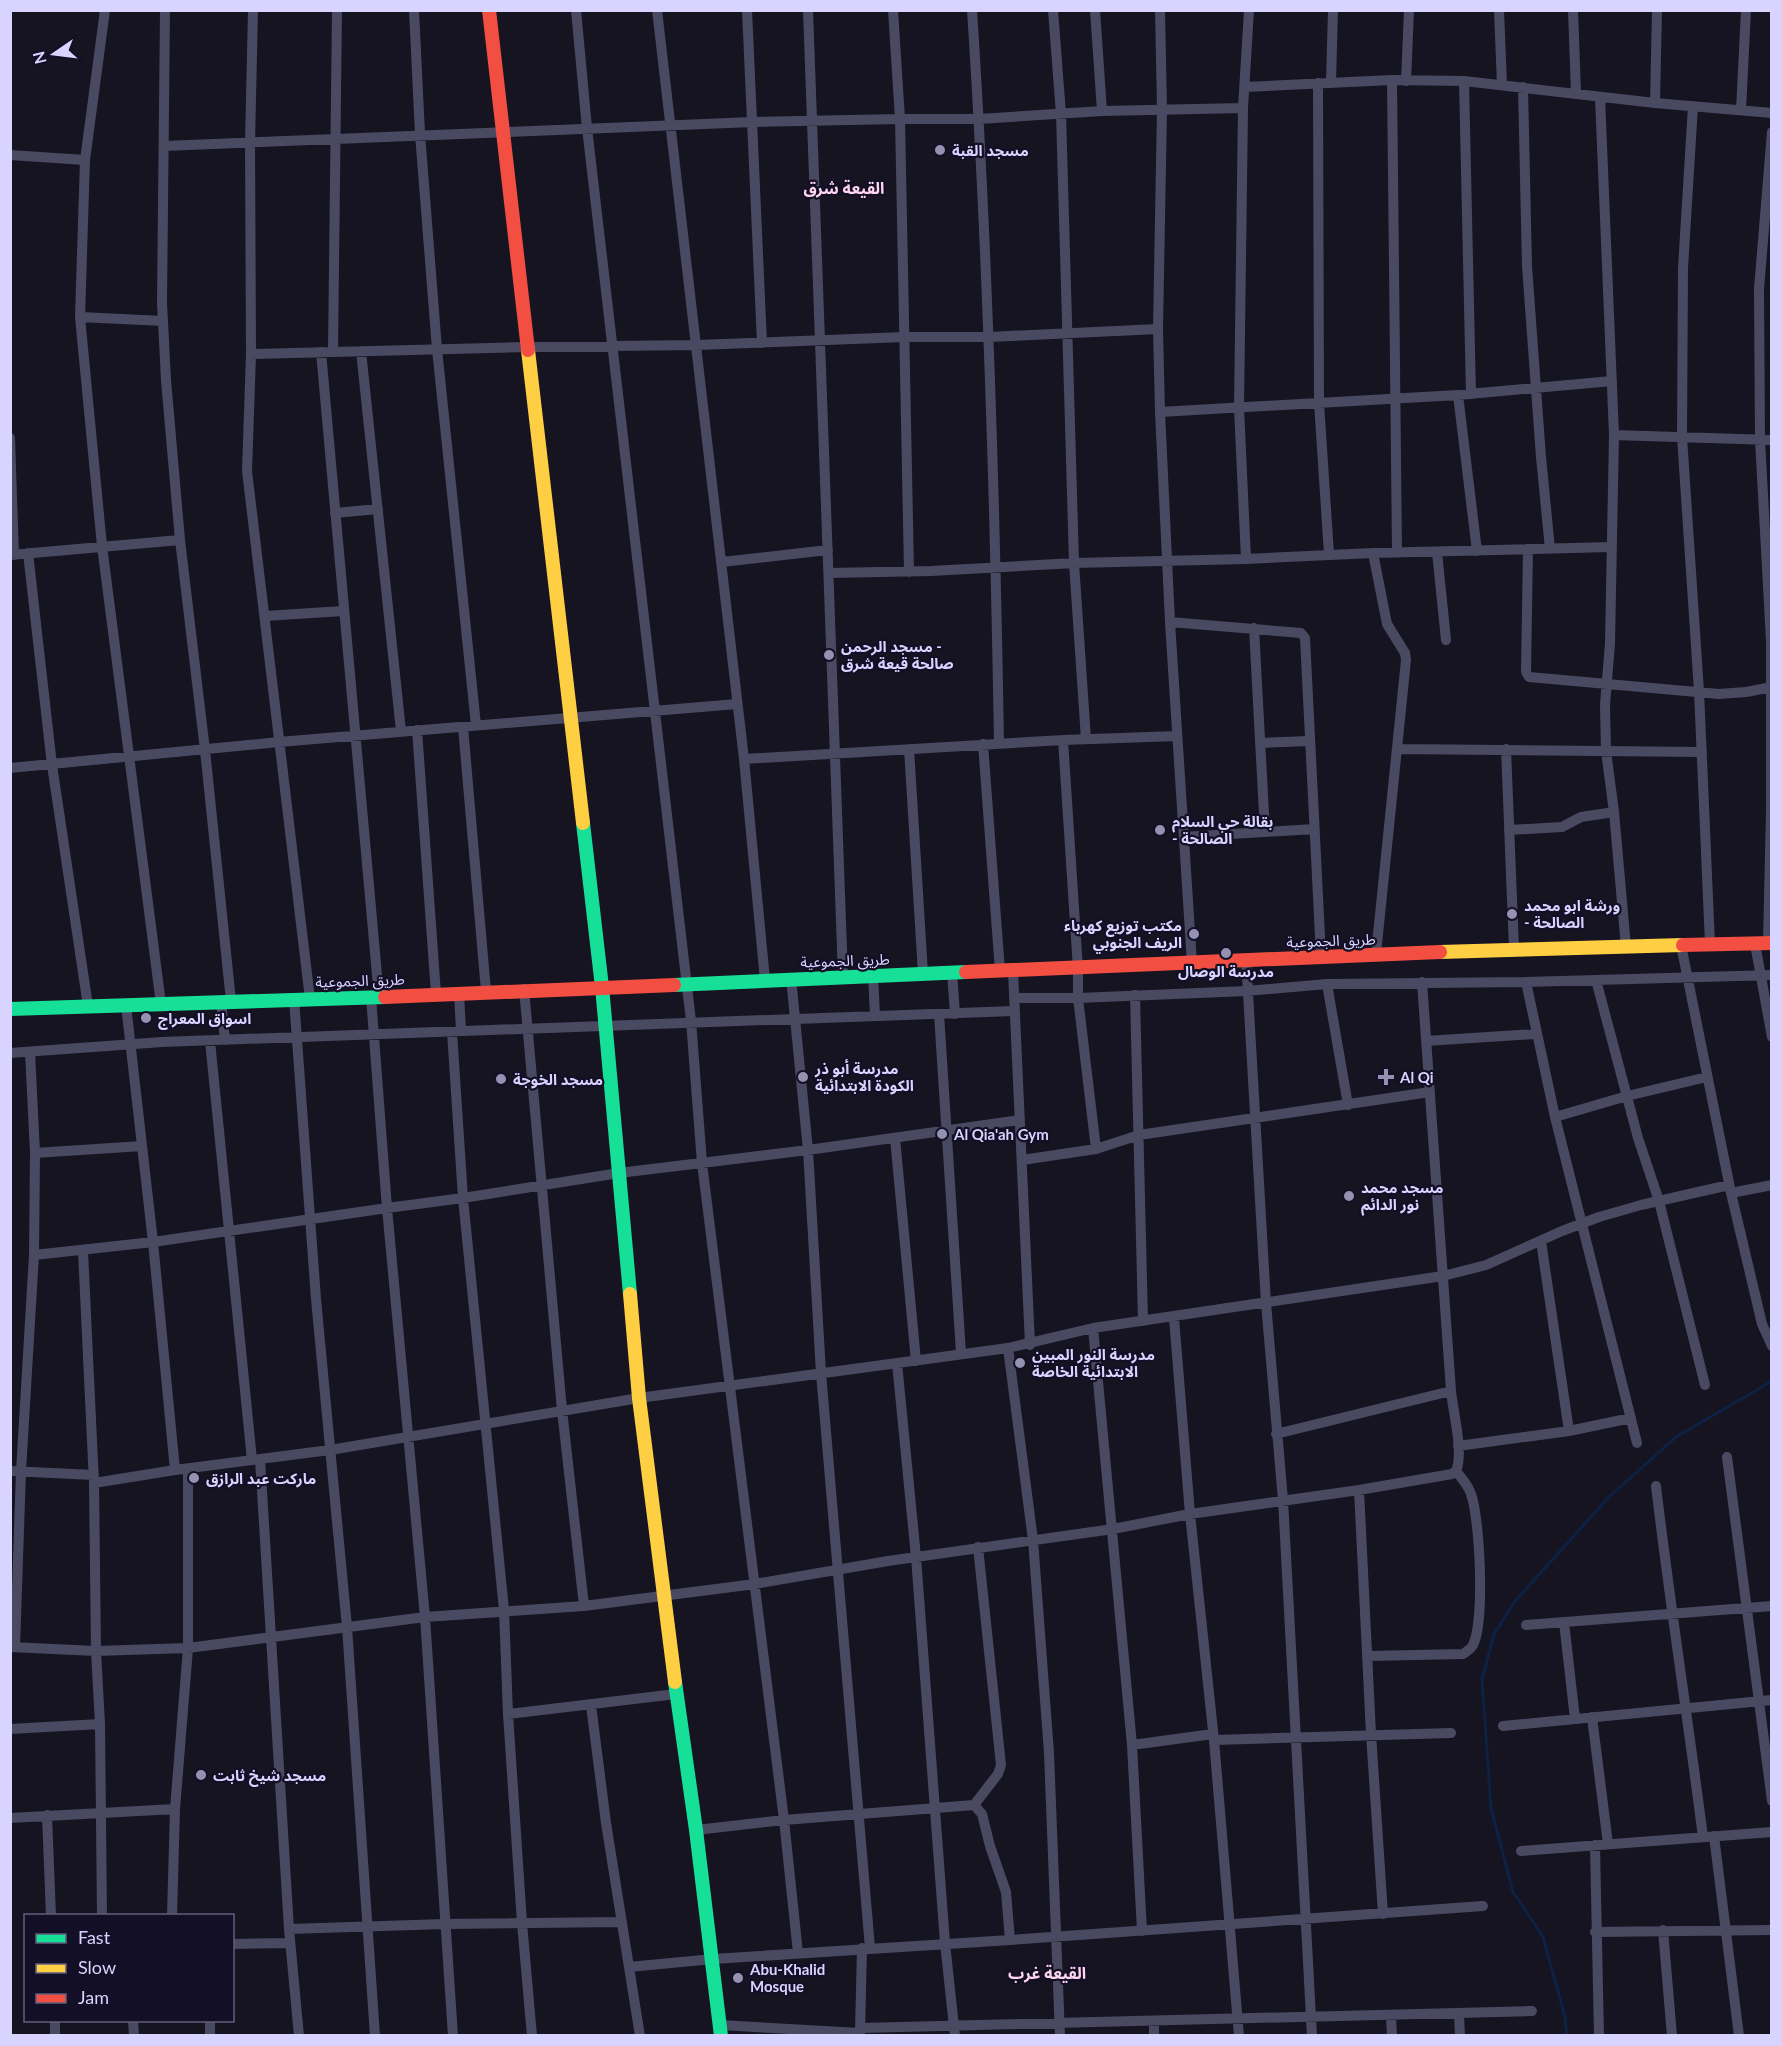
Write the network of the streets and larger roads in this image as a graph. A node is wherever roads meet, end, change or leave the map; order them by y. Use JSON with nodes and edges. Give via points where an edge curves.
{"nodes":[{"id":1,"x":105,"y":10,"type":"edge"},
{"id":2,"x":165,"y":10,"type":"edge"},
{"id":3,"x":253,"y":10,"type":"edge"},
{"id":4,"x":337,"y":10,"type":"edge"},
{"id":5,"x":414,"y":10,"type":"edge"},
{"id":6,"x":489,"y":10,"type":"edge"},
{"id":7,"x":576,"y":10,"type":"edge"},
{"id":8,"x":657,"y":10,"type":"edge"},
{"id":9,"x":747,"y":10,"type":"edge"},
{"id":10,"x":808,"y":10,"type":"edge"},
{"id":11,"x":893,"y":10,"type":"edge"},
{"id":12,"x":972,"y":10,"type":"edge"},
{"id":13,"x":1053,"y":10,"type":"edge"},
{"id":14,"x":1095,"y":10,"type":"edge"},
{"id":15,"x":1160,"y":10,"type":"edge"},
{"id":16,"x":1249,"y":10,"type":"edge"},
{"id":17,"x":1333,"y":10,"type":"edge"},
{"id":18,"x":1409,"y":10,"type":"edge"},
{"id":19,"x":1499,"y":10,"type":"edge"},
{"id":20,"x":1573,"y":10,"type":"edge"},
{"id":21,"x":1657,"y":10,"type":"edge"},
{"id":22,"x":1746,"y":10,"type":"edge"},
{"id":23,"x":1392,"y":80,"type":"junction"},
{"id":24,"x":1406,"y":81,"type":"junction"},
{"id":25,"x":1464,"y":81,"type":"junction"},
{"id":26,"x":1331,"y":82,"type":"junction"},
{"id":27,"x":1318,"y":83,"type":"junction"},
{"id":28,"x":1502,"y":85,"type":"junction"},
{"id":29,"x":1245,"y":87,"type":"junction"},
{"id":30,"x":1523,"y":87,"type":"junction"},
{"id":31,"x":1576,"y":93,"type":"junction"},
{"id":32,"x":1600,"y":97,"type":"junction"},
{"id":33,"x":1655,"y":103,"type":"junction"},
{"id":34,"x":1693,"y":106,"type":"junction"},
{"id":35,"x":1243,"y":108,"type":"junction"},
{"id":36,"x":1162,"y":109,"type":"junction"},
{"id":37,"x":1741,"y":110,"type":"junction"},
{"id":38,"x":1102,"y":111,"type":"junction"},
{"id":39,"x":1772,"y":112,"type":"edge"},
{"id":40,"x":1061,"y":114,"type":"junction"},
{"id":41,"x":900,"y":118,"type":"junction"},
{"id":42,"x":979,"y":120,"type":"junction"},
{"id":43,"x":753,"y":122,"type":"junction"},
{"id":44,"x":811,"y":122,"type":"junction"},
{"id":45,"x":669,"y":125,"type":"junction"},
{"id":46,"x":587,"y":128,"type":"junction"},
{"id":47,"x":502,"y":132,"type":"junction"},
{"id":48,"x":1772,"y":132,"type":"edge"},
{"id":49,"x":420,"y":134,"type":"junction"},
{"id":50,"x":336,"y":138,"type":"junction"},
{"id":51,"x":250,"y":142,"type":"junction"},
{"id":52,"x":164,"y":146,"type":"junction"},
{"id":53,"x":10,"y":155,"type":"edge"},
{"id":54,"x":85,"y":160,"type":"junction"},
{"id":55,"x":1769,"y":199,"type":"edge"},
{"id":56,"x":80,"y":317,"type":"junction"},
{"id":57,"x":163,"y":321,"type":"junction"},
{"id":58,"x":1158,"y":329,"type":"junction"},
{"id":59,"x":1067,"y":334,"type":"junction"},
{"id":60,"x":905,"y":337,"type":"junction"},
{"id":61,"x":989,"y":337,"type":"junction"},
{"id":62,"x":819,"y":340,"type":"junction"},
{"id":63,"x":762,"y":343,"type":"junction"},
{"id":64,"x":697,"y":345,"type":"junction"},
{"id":65,"x":613,"y":346,"type":"junction"},
{"id":66,"x":527,"y":347,"type":"junction"},
{"id":67,"x":437,"y":349,"type":"junction"},
{"id":68,"x":333,"y":351,"type":"junction"},
{"id":69,"x":361,"y":351,"type":"junction"},
{"id":70,"x":321,"y":352,"type":"junction"},
{"id":71,"x":251,"y":354,"type":"junction"},
{"id":72,"x":1612,"y":381,"type":"junction"},
{"id":73,"x":1537,"y":387,"type":"junction"},
{"id":74,"x":1472,"y":394,"type":"junction"},
{"id":75,"x":1458,"y":395,"type":"junction"},
{"id":76,"x":1395,"y":399,"type":"junction"},
{"id":77,"x":1319,"y":403,"type":"junction"},
{"id":78,"x":1239,"y":408,"type":"junction"},
{"id":79,"x":1160,"y":412,"type":"junction"},
{"id":80,"x":1614,"y":435,"type":"junction"},
{"id":81,"x":1682,"y":437,"type":"junction"},
{"id":82,"x":10,"y":438,"type":"edge"},
{"id":83,"x":1766,"y":440,"type":"edge"},
{"id":84,"x":378,"y":509,"type":"junction"},
{"id":85,"x":334,"y":513,"type":"junction"},
{"id":86,"x":180,"y":540,"type":"junction"},
{"id":87,"x":102,"y":546,"type":"junction"},
{"id":88,"x":1611,"y":547,"type":"junction"},
{"id":89,"x":1528,"y":549,"type":"junction"},
{"id":90,"x":1550,"y":549,"type":"junction"},
{"id":91,"x":828,"y":550,"type":"junction"},
{"id":92,"x":1477,"y":551,"type":"junction"},
{"id":93,"x":1397,"y":552,"type":"junction"},
{"id":94,"x":1437,"y":552,"type":"junction"},
{"id":95,"x":28,"y":553,"type":"junction"},
{"id":96,"x":1373,"y":553,"type":"junction"},
{"id":97,"x":1329,"y":554,"type":"junction"},
{"id":98,"x":12,"y":555,"type":"edge"},
{"id":99,"x":1246,"y":558,"type":"junction"},
{"id":100,"x":1167,"y":561,"type":"junction"},
{"id":101,"x":722,"y":562,"type":"junction"},
{"id":102,"x":1074,"y":563,"type":"junction"},
{"id":103,"x":996,"y":568,"type":"junction"},
{"id":104,"x":909,"y":572,"type":"junction"},
{"id":105,"x":829,"y":573,"type":"junction"},
{"id":106,"x":343,"y":611,"type":"junction"},
{"id":107,"x":265,"y":616,"type":"junction"},
{"id":108,"x":1170,"y":622,"type":"junction"},
{"id":109,"x":1254,"y":628,"type":"junction"},
{"id":110,"x":1446,"y":640,"type":"dead end"},
{"id":111,"x":1771,"y":640,"type":"edge"},
{"id":112,"x":1607,"y":684,"type":"junction"},
{"id":113,"x":1771,"y":687,"type":"edge"},
{"id":114,"x":1700,"y":691,"type":"junction"},
{"id":115,"x":737,"y":704,"type":"junction"},
{"id":116,"x":653,"y":711,"type":"junction"},
{"id":117,"x":570,"y":719,"type":"junction"},
{"id":118,"x":476,"y":725,"type":"junction"},
{"id":119,"x":463,"y":727,"type":"junction"},
{"id":120,"x":417,"y":730,"type":"junction"},
{"id":121,"x":401,"y":731,"type":"junction"},
{"id":122,"x":356,"y":735,"type":"junction"},
{"id":123,"x":1177,"y":736,"type":"junction"},
{"id":124,"x":1086,"y":739,"type":"junction"},
{"id":125,"x":1063,"y":740,"type":"junction"},
{"id":126,"x":1309,"y":741,"type":"junction"},
{"id":127,"x":279,"y":742,"type":"junction"},
{"id":128,"x":999,"y":743,"type":"junction"},
{"id":129,"x":1260,"y":743,"type":"junction"},
{"id":130,"x":983,"y":744,"type":"junction"},
{"id":131,"x":909,"y":749,"type":"junction"},
{"id":132,"x":1396,"y":749,"type":"junction"},
{"id":133,"x":1506,"y":749,"type":"junction"},
{"id":134,"x":205,"y":750,"type":"junction"},
{"id":135,"x":1606,"y":751,"type":"junction"},
{"id":136,"x":1702,"y":752,"type":"junction"},
{"id":137,"x":835,"y":753,"type":"junction"},
{"id":138,"x":129,"y":757,"type":"junction"},
{"id":139,"x":744,"y":759,"type":"junction"},
{"id":140,"x":52,"y":765,"type":"junction"},
{"id":141,"x":10,"y":768,"type":"edge"},
{"id":142,"x":1771,"y":810,"type":"edge"},
{"id":143,"x":1614,"y":812,"type":"junction"},
{"id":144,"x":1314,"y":829,"type":"junction"},
{"id":145,"x":1509,"y":830,"type":"junction"},
{"id":146,"x":1265,"y":832,"type":"junction"},
{"id":147,"x":1184,"y":837,"type":"junction"},
{"id":148,"x":1710,"y":944,"type":"junction"},
{"id":149,"x":1765,"y":944,"type":"edge"},
{"id":150,"x":1681,"y":945,"type":"junction"},
{"id":151,"x":1626,"y":947,"type":"junction"},
{"id":152,"x":1514,"y":949,"type":"junction"},
{"id":153,"x":1376,"y":954,"type":"junction"},
{"id":154,"x":1322,"y":956,"type":"junction"},
{"id":155,"x":1246,"y":960,"type":"junction"},
{"id":156,"x":1192,"y":963,"type":"junction"},
{"id":157,"x":1078,"y":969,"type":"junction"},
{"id":158,"x":1006,"y":971,"type":"junction"},
{"id":159,"x":952,"y":972,"type":"junction"},
{"id":160,"x":923,"y":973,"type":"junction"},
{"id":161,"x":873,"y":975,"type":"junction"},
{"id":162,"x":1766,"y":975,"type":"edge"},
{"id":163,"x":843,"y":977,"type":"junction"},
{"id":164,"x":790,"y":978,"type":"junction"},
{"id":165,"x":1687,"y":978,"type":"junction"},
{"id":166,"x":765,"y":980,"type":"junction"},
{"id":167,"x":1596,"y":980,"type":"junction"},
{"id":168,"x":1422,"y":982,"type":"junction"},
{"id":169,"x":1526,"y":982,"type":"junction"},
{"id":170,"x":685,"y":983,"type":"junction"},
{"id":171,"x":1327,"y":984,"type":"junction"},
{"id":172,"x":602,"y":987,"type":"junction"},
{"id":173,"x":524,"y":989,"type":"junction"},
{"id":174,"x":486,"y":991,"type":"junction"},
{"id":175,"x":1247,"y":991,"type":"junction"},
{"id":176,"x":459,"y":993,"type":"junction"},
{"id":177,"x":436,"y":994,"type":"junction"},
{"id":178,"x":1135,"y":995,"type":"junction"},
{"id":179,"x":375,"y":997,"type":"junction"},
{"id":180,"x":1014,"y":998,"type":"junction"},
{"id":181,"x":1078,"y":998,"type":"junction"},
{"id":182,"x":294,"y":999,"type":"junction"},
{"id":183,"x":310,"y":999,"type":"junction"},
{"id":184,"x":226,"y":1001,"type":"junction"},
{"id":185,"x":161,"y":1004,"type":"junction"},
{"id":186,"x":126,"y":1005,"type":"junction"},
{"id":187,"x":88,"y":1006,"type":"junction"},
{"id":188,"x":10,"y":1009,"type":"edge"},
{"id":189,"x":1014,"y":1011,"type":"junction"},
{"id":190,"x":939,"y":1014,"type":"junction"},
{"id":191,"x":955,"y":1014,"type":"junction"},
{"id":192,"x":875,"y":1016,"type":"junction"},
{"id":193,"x":794,"y":1020,"type":"junction"},
{"id":194,"x":691,"y":1021,"type":"junction"},
{"id":195,"x":606,"y":1025,"type":"junction"},
{"id":196,"x":528,"y":1028,"type":"junction"},
{"id":197,"x":457,"y":1031,"type":"junction"},
{"id":198,"x":373,"y":1034,"type":"junction"},
{"id":199,"x":1535,"y":1034,"type":"junction"},
{"id":200,"x":1772,"y":1037,"type":"edge"},
{"id":201,"x":297,"y":1038,"type":"junction"},
{"id":202,"x":225,"y":1040,"type":"junction"},
{"id":203,"x":210,"y":1041,"type":"junction"},
{"id":204,"x":1426,"y":1041,"type":"junction"},
{"id":205,"x":130,"y":1044,"type":"junction"},
{"id":206,"x":30,"y":1052,"type":"junction"},
{"id":207,"x":10,"y":1053,"type":"edge"},
{"id":208,"x":1707,"y":1077,"type":"junction"},
{"id":209,"x":1430,"y":1092,"type":"junction"},
{"id":210,"x":1627,"y":1096,"type":"junction"},
{"id":211,"x":1348,"y":1105,"type":"junction"},
{"id":212,"x":1555,"y":1117,"type":"junction"},
{"id":213,"x":1256,"y":1118,"type":"junction"},
{"id":214,"x":1020,"y":1120,"type":"junction"},
{"id":215,"x":946,"y":1131,"type":"junction"},
{"id":216,"x":1138,"y":1135,"type":"junction"},
{"id":217,"x":895,"y":1138,"type":"junction"},
{"id":218,"x":142,"y":1146,"type":"junction"},
{"id":219,"x":1096,"y":1149,"type":"junction"},
{"id":220,"x":808,"y":1150,"type":"junction"},
{"id":221,"x":35,"y":1153,"type":"junction"},
{"id":222,"x":1022,"y":1160,"type":"junction"},
{"id":223,"x":702,"y":1163,"type":"junction"},
{"id":224,"x":619,"y":1173,"type":"junction"},
{"id":225,"x":541,"y":1185,"type":"junction"},
{"id":226,"x":1772,"y":1185,"type":"edge"},
{"id":227,"x":1730,"y":1189,"type":"junction"},
{"id":228,"x":463,"y":1198,"type":"junction"},
{"id":229,"x":1659,"y":1201,"type":"junction"},
{"id":230,"x":387,"y":1208,"type":"junction"},
{"id":231,"x":310,"y":1220,"type":"junction"},
{"id":232,"x":1582,"y":1224,"type":"junction"},
{"id":233,"x":228,"y":1232,"type":"junction"},
{"id":234,"x":1541,"y":1240,"type":"junction"},
{"id":235,"x":153,"y":1242,"type":"junction"},
{"id":236,"x":83,"y":1251,"type":"junction"},
{"id":237,"x":34,"y":1256,"type":"junction"},
{"id":238,"x":1443,"y":1276,"type":"junction"},
{"id":239,"x":1266,"y":1303,"type":"junction"},
{"id":240,"x":1174,"y":1318,"type":"junction"},
{"id":241,"x":1143,"y":1321,"type":"junction"},
{"id":242,"x":1093,"y":1328,"type":"junction"},
{"id":243,"x":1771,"y":1344,"type":"edge"},
{"id":244,"x":1030,"y":1345,"type":"junction"},
{"id":245,"x":1008,"y":1348,"type":"junction"},
{"id":246,"x":961,"y":1353,"type":"junction"},
{"id":247,"x":916,"y":1360,"type":"junction"},
{"id":248,"x":897,"y":1363,"type":"junction"},
{"id":249,"x":821,"y":1373,"type":"junction"},
{"id":250,"x":1705,"y":1384,"type":"dead end"},
{"id":251,"x":730,"y":1386,"type":"junction"},
{"id":252,"x":1451,"y":1391,"type":"junction"},
{"id":253,"x":639,"y":1398,"type":"junction"},
{"id":254,"x":562,"y":1410,"type":"junction"},
{"id":255,"x":1631,"y":1418,"type":"junction"},
{"id":256,"x":486,"y":1423,"type":"junction"},
{"id":257,"x":1569,"y":1431,"type":"junction"},
{"id":258,"x":1276,"y":1434,"type":"junction"},
{"id":259,"x":409,"y":1437,"type":"junction"},
{"id":260,"x":1637,"y":1443,"type":"dead end"},
{"id":261,"x":1458,"y":1446,"type":"junction"},
{"id":262,"x":330,"y":1450,"type":"junction"},
{"id":263,"x":1727,"y":1457,"type":"dead end"},
{"id":264,"x":256,"y":1459,"type":"junction"},
{"id":265,"x":188,"y":1469,"type":"junction"},
{"id":266,"x":175,"y":1470,"type":"junction"},
{"id":267,"x":16,"y":1471,"type":"edge"},
{"id":268,"x":1456,"y":1471,"type":"junction"},
{"id":269,"x":94,"y":1479,"type":"junction"},
{"id":270,"x":1656,"y":1486,"type":"dead end"},
{"id":271,"x":1359,"y":1490,"type":"junction"},
{"id":272,"x":1282,"y":1500,"type":"junction"},
{"id":273,"x":1190,"y":1514,"type":"junction"},
{"id":274,"x":1113,"y":1529,"type":"junction"},
{"id":275,"x":1033,"y":1540,"type":"junction"},
{"id":276,"x":978,"y":1547,"type":"junction"},
{"id":277,"x":915,"y":1557,"type":"junction"},
{"id":278,"x":840,"y":1570,"type":"junction"},
{"id":279,"x":755,"y":1584,"type":"junction"},
{"id":280,"x":665,"y":1596,"type":"junction"},
{"id":281,"x":584,"y":1606,"type":"junction"},
{"id":282,"x":1772,"y":1606,"type":"edge"},
{"id":283,"x":1746,"y":1608,"type":"junction"},
{"id":284,"x":504,"y":1610,"type":"junction"},
{"id":285,"x":1671,"y":1614,"type":"junction"},
{"id":286,"x":426,"y":1617,"type":"junction"},
{"id":287,"x":1564,"y":1622,"type":"junction"},
{"id":288,"x":1526,"y":1625,"type":"dead end"},
{"id":289,"x":347,"y":1627,"type":"junction"},
{"id":290,"x":271,"y":1638,"type":"junction"},
{"id":291,"x":13,"y":1647,"type":"edge"},
{"id":292,"x":188,"y":1648,"type":"junction"},
{"id":293,"x":96,"y":1651,"type":"junction"},
{"id":294,"x":1367,"y":1656,"type":"junction"},
{"id":295,"x":676,"y":1694,"type":"junction"},
{"id":296,"x":1772,"y":1700,"type":"edge"},
{"id":297,"x":1759,"y":1701,"type":"junction"},
{"id":298,"x":591,"y":1705,"type":"junction"},
{"id":299,"x":1686,"y":1708,"type":"junction"},
{"id":300,"x":508,"y":1714,"type":"junction"},
{"id":301,"x":1592,"y":1717,"type":"junction"},
{"id":302,"x":1575,"y":1719,"type":"junction"},
{"id":303,"x":100,"y":1724,"type":"junction"},
{"id":304,"x":1503,"y":1726,"type":"dead end"},
{"id":305,"x":10,"y":1729,"type":"edge"},
{"id":306,"x":1451,"y":1733,"type":"dead end"},
{"id":307,"x":1371,"y":1734,"type":"junction"},
{"id":308,"x":1214,"y":1737,"type":"junction"},
{"id":309,"x":1295,"y":1738,"type":"junction"},
{"id":310,"x":1132,"y":1745,"type":"junction"},
{"id":311,"x":1772,"y":1801,"type":"edge"},
{"id":312,"x":974,"y":1805,"type":"junction"},
{"id":313,"x":935,"y":1807,"type":"junction"},
{"id":314,"x":175,"y":1809,"type":"junction"},
{"id":315,"x":102,"y":1814,"type":"junction"},
{"id":316,"x":47,"y":1815,"type":"junction"},
{"id":317,"x":857,"y":1815,"type":"junction"},
{"id":318,"x":10,"y":1818,"type":"edge"},
{"id":319,"x":784,"y":1820,"type":"junction"},
{"id":320,"x":696,"y":1830,"type":"junction"},
{"id":321,"x":1772,"y":1832,"type":"edge"},
{"id":322,"x":1708,"y":1837,"type":"junction"},
{"id":323,"x":1608,"y":1844,"type":"junction"},
{"id":324,"x":1595,"y":1845,"type":"junction"},
{"id":325,"x":1521,"y":1851,"type":"dead end"},
{"id":326,"x":1483,"y":1906,"type":"dead end"},
{"id":327,"x":51,"y":1914,"type":"edge"},
{"id":328,"x":102,"y":1914,"type":"edge"},
{"id":329,"x":172,"y":1914,"type":"edge"},
{"id":330,"x":1383,"y":1914,"type":"junction"},
{"id":331,"x":1305,"y":1920,"type":"junction"},
{"id":332,"x":621,"y":1922,"type":"junction"},
{"id":333,"x":522,"y":1923,"type":"junction"},
{"id":334,"x":445,"y":1924,"type":"junction"},
{"id":335,"x":1231,"y":1924,"type":"junction"},
{"id":336,"x":366,"y":1926,"type":"junction"},
{"id":337,"x":289,"y":1929,"type":"junction"},
{"id":338,"x":1663,"y":1930,"type":"junction"},
{"id":339,"x":1772,"y":1930,"type":"edge"},
{"id":340,"x":1726,"y":1931,"type":"junction"},
{"id":341,"x":1142,"y":1932,"type":"junction"},
{"id":342,"x":1595,"y":1932,"type":"junction"},
{"id":343,"x":1056,"y":1937,"type":"junction"},
{"id":344,"x":1010,"y":1940,"type":"junction"},
{"id":345,"x":290,"y":1943,"type":"junction"},
{"id":346,"x":945,"y":1943,"type":"junction"},
{"id":347,"x":234,"y":1944,"type":"edge"},
{"id":348,"x":866,"y":1948,"type":"junction"},
{"id":349,"x":798,"y":1953,"type":"junction"},
{"id":350,"x":713,"y":1959,"type":"junction"},
{"id":351,"x":629,"y":1967,"type":"junction"},
{"id":352,"x":1532,"y":2011,"type":"dead end"},
{"id":353,"x":1459,"y":2014,"type":"junction"},
{"id":354,"x":1390,"y":2016,"type":"junction"},
{"id":355,"x":1311,"y":2017,"type":"junction"},
{"id":356,"x":1238,"y":2019,"type":"junction"},
{"id":357,"x":1154,"y":2021,"type":"junction"},
{"id":358,"x":1060,"y":2024,"type":"junction"},
{"id":359,"x":721,"y":2030,"type":"edge"},
{"id":360,"x":955,"y":2031,"type":"edge"},
{"id":361,"x":860,"y":2032,"type":"edge"},
{"id":362,"x":299,"y":2036,"type":"edge"},
{"id":363,"x":375,"y":2036,"type":"edge"},
{"id":364,"x":453,"y":2036,"type":"edge"},
{"id":365,"x":531,"y":2036,"type":"edge"},
{"id":366,"x":640,"y":2036,"type":"edge"},
{"id":367,"x":1060,"y":2036,"type":"edge"},
{"id":368,"x":1154,"y":2036,"type":"edge"},
{"id":369,"x":1239,"y":2036,"type":"edge"},
{"id":370,"x":1312,"y":2036,"type":"edge"},
{"id":371,"x":1392,"y":2036,"type":"edge"},
{"id":372,"x":1460,"y":2036,"type":"edge"},
{"id":373,"x":1599,"y":2036,"type":"edge"},
{"id":374,"x":1672,"y":2036,"type":"edge"},
{"id":375,"x":1739,"y":2036,"type":"edge"}],
"edges":[{"from":1,"to":54,"type":"street"},
{"from":2,"to":52,"type":"street"},
{"from":3,"to":51,"type":"street"},
{"from":4,"to":50,"type":"street"},
{"from":5,"to":49,"type":"street"},
{"from":6,"to":47,"type":"street"},
{"from":7,"to":46,"type":"street"},
{"from":8,"to":45,"type":"street"},
{"from":9,"to":43,"type":"street"},
{"from":10,"to":44,"type":"street"},
{"from":11,"to":41,"type":"street"},
{"from":12,"to":42,"type":"street"},
{"from":13,"to":40,"type":"street"},
{"from":14,"to":38,"type":"street"},
{"from":15,"to":36,"type":"street"},
{"from":16,"to":29,"type":"street"},
{"from":17,"to":26,"type":"street"},
{"from":18,"to":24,"type":"street"},
{"from":19,"to":28,"type":"street"},
{"from":20,"to":31,"type":"street"},
{"from":21,"to":33,"type":"street"},
{"from":22,"to":37,"type":"street"},
{"from":23,"to":24,"type":"street"},
{"from":23,"to":26,"type":"street"},
{"from":23,"to":76,"type":"street"},
{"from":24,"to":25,"type":"street"},
{"from":25,"to":28,"type":"street"},
{"from":25,"to":74,"type":"street"},
{"from":26,"to":27,"type":"street"},
{"from":27,"to":29,"type":"street"},
{"from":27,"to":77,"type":"street"},
{"from":28,"to":30,"type":"street"},
{"from":29,"to":35,"type":"street"},
{"from":30,"to":31,"type":"street"},
{"from":30,"to":73,"type":"street","via":[[1526,249]]},
{"from":31,"to":32,"type":"street"},
{"from":32,"to":33,"type":"street"},
{"from":32,"to":72,"type":"street"},
{"from":33,"to":34,"type":"street"},
{"from":34,"to":37,"type":"street"},
{"from":34,"to":81,"type":"street","via":[[1683,268]]},
{"from":35,"to":36,"type":"street"},
{"from":35,"to":78,"type":"street"},
{"from":36,"to":38,"type":"street"},
{"from":36,"to":58,"type":"street"},
{"from":37,"to":39,"type":"street"},
{"from":38,"to":40,"type":"street"},
{"from":40,"to":42,"type":"street"},
{"from":40,"to":59,"type":"street"},
{"from":41,"to":42,"type":"street"},
{"from":41,"to":44,"type":"street"},
{"from":41,"to":60,"type":"street"},
{"from":42,"to":61,"type":"street"},
{"from":43,"to":44,"type":"street"},
{"from":43,"to":45,"type":"street"},
{"from":43,"to":63,"type":"street"},
{"from":44,"to":62,"type":"street"},
{"from":45,"to":46,"type":"street"},
{"from":45,"to":64,"type":"street"},
{"from":46,"to":47,"type":"street"},
{"from":46,"to":65,"type":"street"},
{"from":47,"to":49,"type":"street"},
{"from":47,"to":66,"type":"street"},
{"from":48,"to":55,"type":"street"},
{"from":49,"to":50,"type":"street"},
{"from":49,"to":67,"type":"street"},
{"from":50,"to":51,"type":"street"},
{"from":50,"to":68,"type":"street"},
{"from":51,"to":52,"type":"street"},
{"from":51,"to":71,"type":"street"},
{"from":52,"to":57,"type":"street"},
{"from":53,"to":54,"type":"street"},
{"from":54,"to":56,"type":"street"},
{"from":55,"to":83,"type":"street","via":[[1759,289]]},
{"from":56,"to":57,"type":"street"},
{"from":56,"to":87,"type":"street"},
{"from":57,"to":86,"type":"street"},
{"from":58,"to":59,"type":"street"},
{"from":58,"to":79,"type":"street"},
{"from":59,"to":61,"type":"street"},
{"from":59,"to":102,"type":"street"},
{"from":60,"to":61,"type":"street"},
{"from":60,"to":62,"type":"street"},
{"from":60,"to":104,"type":"street"},
{"from":61,"to":103,"type":"street"},
{"from":62,"to":63,"type":"street"},
{"from":62,"to":91,"type":"street"},
{"from":63,"to":64,"type":"street"},
{"from":64,"to":65,"type":"street"},
{"from":64,"to":101,"type":"street"},
{"from":65,"to":66,"type":"street"},
{"from":65,"to":116,"type":"street"},
{"from":66,"to":67,"type":"street"},
{"from":66,"to":117,"type":"street"},
{"from":67,"to":69,"type":"street"},
{"from":67,"to":118,"type":"street"},
{"from":68,"to":69,"type":"street"},
{"from":68,"to":70,"type":"street"},
{"from":69,"to":84,"type":"street"},
{"from":70,"to":71,"type":"street"},
{"from":70,"to":85,"type":"street"},
{"from":71,"to":107,"type":"street","via":[[246,458]]},
{"from":72,"to":73,"type":"street"},
{"from":72,"to":80,"type":"street"},
{"from":73,"to":74,"type":"street"},
{"from":73,"to":90,"type":"street"},
{"from":74,"to":75,"type":"street"},
{"from":75,"to":76,"type":"street"},
{"from":75,"to":92,"type":"street"},
{"from":76,"to":77,"type":"street"},
{"from":76,"to":93,"type":"street"},
{"from":77,"to":78,"type":"street"},
{"from":77,"to":97,"type":"street"},
{"from":78,"to":79,"type":"street"},
{"from":78,"to":99,"type":"street"},
{"from":79,"to":100,"type":"street"},
{"from":80,"to":81,"type":"street"},
{"from":80,"to":88,"type":"street"},
{"from":81,"to":83,"type":"street"},
{"from":81,"to":114,"type":"street"},
{"from":82,"to":98,"type":"street"},
{"from":83,"to":111,"type":"street"},
{"from":84,"to":85,"type":"street"},
{"from":84,"to":121,"type":"street"},
{"from":85,"to":106,"type":"street"},
{"from":86,"to":87,"type":"street"},
{"from":86,"to":134,"type":"street"},
{"from":87,"to":95,"type":"street"},
{"from":87,"to":138,"type":"street"},
{"from":88,"to":90,"type":"street"},
{"from":88,"to":112,"type":"street"},
{"from":89,"to":90,"type":"street"},
{"from":89,"to":92,"type":"street"},
{"from":89,"to":112,"type":"street","via":[[1527,675]]},
{"from":91,"to":101,"type":"street"},
{"from":91,"to":105,"type":"street"},
{"from":92,"to":94,"type":"street"},
{"from":93,"to":94,"type":"street"},
{"from":93,"to":96,"type":"street"},
{"from":94,"to":110,"type":"street"},
{"from":95,"to":98,"type":"street"},
{"from":95,"to":140,"type":"street"},
{"from":96,"to":97,"type":"street"},
{"from":96,"to":132,"type":"street","via":[[1385,615],[1406,660]]},
{"from":97,"to":99,"type":"street"},
{"from":99,"to":100,"type":"street"},
{"from":100,"to":102,"type":"street"},
{"from":100,"to":108,"type":"street"},
{"from":101,"to":115,"type":"street"},
{"from":102,"to":103,"type":"street"},
{"from":102,"to":124,"type":"street"},
{"from":103,"to":104,"type":"street"},
{"from":103,"to":128,"type":"street"},
{"from":104,"to":105,"type":"street"},
{"from":105,"to":137,"type":"street"},
{"from":106,"to":107,"type":"street"},
{"from":106,"to":122,"type":"street"},
{"from":107,"to":127,"type":"street"},
{"from":108,"to":109,"type":"street"},
{"from":108,"to":123,"type":"street"},
{"from":109,"to":126,"type":"street","via":[[1301,633],[1305,638]]},
{"from":109,"to":129,"type":"street"},
{"from":111,"to":113,"type":"street"},
{"from":112,"to":114,"type":"street"},
{"from":112,"to":135,"type":"street"},
{"from":113,"to":114,"type":"street","via":[[1734,693]]},
{"from":113,"to":142,"type":"street"},
{"from":114,"to":136,"type":"street"},
{"from":115,"to":116,"type":"street"},
{"from":115,"to":139,"type":"street"},
{"from":116,"to":117,"type":"street"},
{"from":116,"to":170,"type":"street"},
{"from":117,"to":118,"type":"street"},
{"from":117,"to":172,"type":"street"},
{"from":118,"to":119,"type":"street"},
{"from":119,"to":120,"type":"street"},
{"from":119,"to":174,"type":"street"},
{"from":120,"to":121,"type":"street"},
{"from":120,"to":177,"type":"street"},
{"from":121,"to":122,"type":"street"},
{"from":122,"to":127,"type":"street"},
{"from":122,"to":179,"type":"street"},
{"from":123,"to":124,"type":"street"},
{"from":123,"to":147,"type":"street"},
{"from":124,"to":125,"type":"street"},
{"from":125,"to":128,"type":"street"},
{"from":125,"to":157,"type":"street"},
{"from":126,"to":129,"type":"street"},
{"from":126,"to":144,"type":"street"},
{"from":127,"to":134,"type":"street"},
{"from":127,"to":183,"type":"street"},
{"from":128,"to":130,"type":"street"},
{"from":129,"to":146,"type":"street"},
{"from":130,"to":131,"type":"street"},
{"from":130,"to":158,"type":"street"},
{"from":131,"to":137,"type":"street"},
{"from":131,"to":160,"type":"street"},
{"from":132,"to":133,"type":"street"},
{"from":132,"to":153,"type":"street"},
{"from":133,"to":135,"type":"street"},
{"from":133,"to":145,"type":"street"},
{"from":134,"to":138,"type":"street"},
{"from":134,"to":184,"type":"street"},
{"from":135,"to":136,"type":"street"},
{"from":135,"to":143,"type":"street"},
{"from":136,"to":148,"type":"street"},
{"from":137,"to":139,"type":"street"},
{"from":137,"to":163,"type":"street"},
{"from":138,"to":140,"type":"street"},
{"from":138,"to":185,"type":"street"},
{"from":139,"to":166,"type":"street"},
{"from":140,"to":141,"type":"street"},
{"from":140,"to":187,"type":"street"},
{"from":142,"to":149,"type":"street"},
{"from":143,"to":145,"type":"street","via":[[1581,817],[1562,827]]},
{"from":143,"to":151,"type":"street"},
{"from":144,"to":146,"type":"street"},
{"from":144,"to":154,"type":"street"},
{"from":145,"to":152,"type":"street"},
{"from":146,"to":147,"type":"street"},
{"from":147,"to":156,"type":"street"},
{"from":148,"to":149,"type":"street","name":"طريق الجموعية"},
{"from":148,"to":150,"type":"street","name":"طريق الجموعية"},
{"from":149,"to":162,"type":"street"},
{"from":150,"to":151,"type":"street","name":"طريق الجموعية"},
{"from":150,"to":165,"type":"street"},
{"from":151,"to":152,"type":"street","name":"طريق الجموعية"},
{"from":152,"to":153,"type":"street","name":"طريق الجموعية"},
{"from":153,"to":154,"type":"street","name":"طريق الجموعية"},
{"from":154,"to":155,"type":"street","name":"طريق الجموعية"},
{"from":155,"to":156,"type":"street","name":"طريق الجموعية"},
{"from":155,"to":175,"type":"street"},
{"from":156,"to":157,"type":"street","name":"طريق الجموعية"},
{"from":157,"to":158,"type":"street","name":"طريق الجموعية"},
{"from":157,"to":181,"type":"street"},
{"from":158,"to":159,"type":"street","name":"طريق الجموعية"},
{"from":158,"to":180,"type":"street"},
{"from":159,"to":160,"type":"street","name":"طريق الجموعية"},
{"from":159,"to":191,"type":"street"},
{"from":160,"to":161,"type":"street","name":"طريق الجموعية"},
{"from":161,"to":163,"type":"street","name":"طريق الجموعية"},
{"from":161,"to":192,"type":"street"},
{"from":162,"to":165,"type":"street"},
{"from":162,"to":200,"type":"street"},
{"from":163,"to":164,"type":"street","name":"طريق الجموعية"},
{"from":164,"to":166,"type":"street","name":"طريق الجموعية"},
{"from":164,"to":193,"type":"street"},
{"from":165,"to":167,"type":"street"},
{"from":165,"to":208,"type":"street"},
{"from":166,"to":170,"type":"street","name":"طريق الجموعية"},
{"from":167,"to":169,"type":"street"},
{"from":167,"to":210,"type":"street"},
{"from":168,"to":169,"type":"street"},
{"from":168,"to":171,"type":"street"},
{"from":168,"to":204,"type":"street"},
{"from":169,"to":199,"type":"street"},
{"from":170,"to":172,"type":"street","name":"طريق الجموعية"},
{"from":170,"to":194,"type":"street"},
{"from":171,"to":175,"type":"street"},
{"from":171,"to":211,"type":"street"},
{"from":172,"to":173,"type":"street","name":"طريق الجموعية"},
{"from":172,"to":195,"type":"street"},
{"from":173,"to":174,"type":"street","name":"طريق الجموعية"},
{"from":173,"to":196,"type":"street"},
{"from":174,"to":176,"type":"street","name":"طريق الجموعية"},
{"from":175,"to":178,"type":"street"},
{"from":175,"to":213,"type":"street"},
{"from":176,"to":177,"type":"street","name":"طريق الجموعية"},
{"from":176,"to":197,"type":"street"},
{"from":177,"to":179,"type":"street","name":"طريق الجموعية"},
{"from":178,"to":181,"type":"street"},
{"from":178,"to":216,"type":"street"},
{"from":179,"to":183,"type":"street","name":"طريق الجموعية"},
{"from":179,"to":198,"type":"street"},
{"from":180,"to":181,"type":"street"},
{"from":180,"to":189,"type":"street"},
{"from":181,"to":219,"type":"street"},
{"from":182,"to":183,"type":"street","name":"طريق الجموعية"},
{"from":182,"to":184,"type":"street","name":"طريق الجموعية"},
{"from":182,"to":201,"type":"street"},
{"from":184,"to":185,"type":"street","name":"طريق الجموعية"},
{"from":184,"to":202,"type":"street"},
{"from":185,"to":186,"type":"street","name":"طريق الجموعية"},
{"from":186,"to":187,"type":"street","name":"طريق الجموعية"},
{"from":186,"to":205,"type":"street"},
{"from":187,"to":188,"type":"street","name":"طريق الجموعية"},
{"from":189,"to":191,"type":"street"},
{"from":189,"to":214,"type":"street"},
{"from":190,"to":191,"type":"street"},
{"from":190,"to":192,"type":"street"},
{"from":190,"to":215,"type":"street"},
{"from":192,"to":193,"type":"street"},
{"from":193,"to":194,"type":"street"},
{"from":193,"to":220,"type":"street"},
{"from":194,"to":195,"type":"street"},
{"from":194,"to":223,"type":"street"},
{"from":195,"to":196,"type":"street"},
{"from":195,"to":224,"type":"street"},
{"from":196,"to":197,"type":"street"},
{"from":196,"to":225,"type":"street"},
{"from":197,"to":198,"type":"street"},
{"from":197,"to":228,"type":"street"},
{"from":198,"to":201,"type":"street"},
{"from":198,"to":230,"type":"street"},
{"from":199,"to":204,"type":"street"},
{"from":199,"to":212,"type":"street"},
{"from":201,"to":202,"type":"street"},
{"from":201,"to":231,"type":"street"},
{"from":202,"to":203,"type":"street"},
{"from":203,"to":205,"type":"street"},
{"from":203,"to":233,"type":"street"},
{"from":204,"to":209,"type":"street"},
{"from":205,"to":206,"type":"street"},
{"from":205,"to":218,"type":"street"},
{"from":206,"to":207,"type":"street"},
{"from":206,"to":221,"type":"street"},
{"from":208,"to":210,"type":"street"},
{"from":208,"to":227,"type":"street"},
{"from":209,"to":211,"type":"street"},
{"from":209,"to":238,"type":"street"},
{"from":210,"to":212,"type":"street"},
{"from":210,"to":229,"type":"street"},
{"from":211,"to":213,"type":"street"},
{"from":212,"to":232,"type":"street"},
{"from":213,"to":216,"type":"street"},
{"from":213,"to":239,"type":"street"},
{"from":214,"to":215,"type":"street"},
{"from":214,"to":222,"type":"street"},
{"from":215,"to":217,"type":"street"},
{"from":215,"to":246,"type":"street"},
{"from":216,"to":219,"type":"street"},
{"from":216,"to":241,"type":"street"},
{"from":217,"to":220,"type":"street"},
{"from":217,"to":247,"type":"street"},
{"from":218,"to":221,"type":"street"},
{"from":218,"to":235,"type":"street"},
{"from":219,"to":222,"type":"street"},
{"from":220,"to":223,"type":"street"},
{"from":220,"to":249,"type":"street"},
{"from":221,"to":237,"type":"street"},
{"from":222,"to":244,"type":"street"},
{"from":223,"to":224,"type":"street"},
{"from":223,"to":251,"type":"street"},
{"from":224,"to":225,"type":"street"},
{"from":224,"to":253,"type":"street"},
{"from":225,"to":228,"type":"street"},
{"from":225,"to":254,"type":"street"},
{"from":226,"to":227,"type":"street"},
{"from":227,"to":229,"type":"street"},
{"from":227,"to":243,"type":"street","via":[[1762,1324]]},
{"from":228,"to":230,"type":"street"},
{"from":228,"to":256,"type":"street"},
{"from":229,"to":232,"type":"street"},
{"from":229,"to":250,"type":"street"},
{"from":230,"to":231,"type":"street"},
{"from":230,"to":259,"type":"street"},
{"from":231,"to":233,"type":"street"},
{"from":231,"to":262,"type":"street"},
{"from":232,"to":234,"type":"street"},
{"from":232,"to":255,"type":"street"},
{"from":233,"to":235,"type":"street"},
{"from":233,"to":264,"type":"street"},
{"from":234,"to":238,"type":"street","via":[[1486,1265]]},
{"from":234,"to":257,"type":"street"},
{"from":235,"to":236,"type":"street"},
{"from":235,"to":266,"type":"street"},
{"from":236,"to":237,"type":"street"},
{"from":236,"to":269,"type":"street"},
{"from":237,"to":267,"type":"street"},
{"from":238,"to":239,"type":"street"},
{"from":238,"to":252,"type":"street"},
{"from":239,"to":240,"type":"street"},
{"from":239,"to":258,"type":"street"},
{"from":240,"to":241,"type":"street"},
{"from":240,"to":273,"type":"street"},
{"from":241,"to":242,"type":"street"},
{"from":242,"to":244,"type":"street"},
{"from":242,"to":274,"type":"street"},
{"from":244,"to":245,"type":"street"},
{"from":245,"to":246,"type":"street"},
{"from":245,"to":275,"type":"street"},
{"from":246,"to":247,"type":"street"},
{"from":247,"to":248,"type":"street"},
{"from":248,"to":249,"type":"street"},
{"from":248,"to":277,"type":"street"},
{"from":249,"to":251,"type":"street"},
{"from":249,"to":278,"type":"street"},
{"from":251,"to":253,"type":"street"},
{"from":251,"to":279,"type":"street"},
{"from":252,"to":258,"type":"street"},
{"from":252,"to":261,"type":"street"},
{"from":253,"to":254,"type":"street"},
{"from":253,"to":280,"type":"street"},
{"from":254,"to":256,"type":"street"},
{"from":254,"to":281,"type":"street"},
{"from":255,"to":257,"type":"street"},
{"from":255,"to":260,"type":"street"},
{"from":256,"to":259,"type":"street"},
{"from":256,"to":284,"type":"street"},
{"from":257,"to":261,"type":"street"},
{"from":258,"to":272,"type":"street"},
{"from":259,"to":262,"type":"street"},
{"from":259,"to":286,"type":"street"},
{"from":261,"to":268,"type":"street"},
{"from":262,"to":264,"type":"street"},
{"from":262,"to":289,"type":"street"},
{"from":263,"to":283,"type":"street"},
{"from":264,"to":265,"type":"street"},
{"from":264,"to":290,"type":"street"},
{"from":265,"to":266,"type":"street"},
{"from":265,"to":292,"type":"street"},
{"from":266,"to":269,"type":"street"},
{"from":267,"to":269,"type":"street"},
{"from":267,"to":291,"type":"street"},
{"from":268,"to":271,"type":"street"},
{"from":268,"to":294,"type":"street","via":[[1471,1493],[1478,1538],[1480,1600],[1472,1647],[1463,1654]]},
{"from":269,"to":293,"type":"street"},
{"from":270,"to":285,"type":"street"},
{"from":271,"to":272,"type":"street"},
{"from":271,"to":294,"type":"street"},
{"from":272,"to":273,"type":"street"},
{"from":272,"to":309,"type":"street"},
{"from":273,"to":274,"type":"street"},
{"from":273,"to":308,"type":"street"},
{"from":274,"to":275,"type":"street"},
{"from":274,"to":310,"type":"street"},
{"from":275,"to":276,"type":"street"},
{"from":275,"to":343,"type":"street","via":[[1049,1753]]},
{"from":276,"to":277,"type":"street"},
{"from":276,"to":312,"type":"street","via":[[1001,1765]]},
{"from":277,"to":278,"type":"street"},
{"from":277,"to":313,"type":"street"},
{"from":278,"to":279,"type":"street"},
{"from":278,"to":317,"type":"street"},
{"from":279,"to":280,"type":"street"},
{"from":279,"to":319,"type":"street"},
{"from":280,"to":281,"type":"street"},
{"from":280,"to":295,"type":"street"},
{"from":281,"to":284,"type":"street"},
{"from":282,"to":283,"type":"street"},
{"from":283,"to":285,"type":"street"},
{"from":283,"to":297,"type":"street"},
{"from":284,"to":286,"type":"street"},
{"from":284,"to":300,"type":"street"},
{"from":285,"to":287,"type":"street"},
{"from":285,"to":299,"type":"street"},
{"from":286,"to":289,"type":"street"},
{"from":286,"to":334,"type":"street"},
{"from":287,"to":288,"type":"street"},
{"from":287,"to":302,"type":"street"},
{"from":289,"to":290,"type":"street"},
{"from":289,"to":336,"type":"street"},
{"from":290,"to":292,"type":"street"},
{"from":290,"to":337,"type":"street"},
{"from":291,"to":293,"type":"street"},
{"from":292,"to":293,"type":"street"},
{"from":292,"to":314,"type":"street"},
{"from":293,"to":303,"type":"street"},
{"from":294,"to":307,"type":"street"},
{"from":295,"to":298,"type":"street"},
{"from":295,"to":320,"type":"street"},
{"from":296,"to":297,"type":"street"},
{"from":297,"to":299,"type":"street"},
{"from":297,"to":311,"type":"street"},
{"from":298,"to":300,"type":"street"},
{"from":298,"to":332,"type":"street"},
{"from":299,"to":301,"type":"street"},
{"from":299,"to":322,"type":"street"},
{"from":300,"to":333,"type":"street"},
{"from":301,"to":302,"type":"street"},
{"from":301,"to":323,"type":"street"},
{"from":302,"to":304,"type":"street"},
{"from":303,"to":305,"type":"street"},
{"from":303,"to":315,"type":"street"},
{"from":306,"to":307,"type":"street"},
{"from":307,"to":309,"type":"street"},
{"from":307,"to":330,"type":"street"},
{"from":308,"to":309,"type":"street"},
{"from":308,"to":310,"type":"street"},
{"from":308,"to":335,"type":"street"},
{"from":309,"to":331,"type":"street"},
{"from":310,"to":341,"type":"street"},
{"from":312,"to":313,"type":"street"},
{"from":312,"to":344,"type":"street","via":[[982,1814],[1006,1892]]},
{"from":313,"to":317,"type":"street"},
{"from":313,"to":346,"type":"street"},
{"from":314,"to":315,"type":"street"},
{"from":314,"to":329,"type":"street"},
{"from":315,"to":316,"type":"street"},
{"from":315,"to":328,"type":"street"},
{"from":316,"to":318,"type":"street"},
{"from":316,"to":327,"type":"street"},
{"from":317,"to":319,"type":"street"},
{"from":317,"to":348,"type":"street"},
{"from":319,"to":320,"type":"street"},
{"from":319,"to":349,"type":"street"},
{"from":320,"to":350,"type":"street"},
{"from":321,"to":322,"type":"street"},
{"from":322,"to":323,"type":"street"},
{"from":322,"to":340,"type":"street"},
{"from":323,"to":324,"type":"street"},
{"from":324,"to":325,"type":"street"},
{"from":324,"to":342,"type":"street"},
{"from":326,"to":330,"type":"street"},
{"from":330,"to":331,"type":"street"},
{"from":331,"to":335,"type":"street"},
{"from":331,"to":355,"type":"street"},
{"from":332,"to":333,"type":"street"},
{"from":332,"to":351,"type":"street"},
{"from":333,"to":334,"type":"street"},
{"from":333,"to":365,"type":"street"},
{"from":334,"to":336,"type":"street"},
{"from":334,"to":364,"type":"street"},
{"from":335,"to":341,"type":"street"},
{"from":335,"to":356,"type":"street"},
{"from":336,"to":337,"type":"street"},
{"from":336,"to":363,"type":"street"},
{"from":337,"to":345,"type":"street"},
{"from":338,"to":340,"type":"street"},
{"from":338,"to":342,"type":"street"},
{"from":338,"to":374,"type":"street"},
{"from":339,"to":340,"type":"street"},
{"from":340,"to":375,"type":"street"},
{"from":341,"to":343,"type":"street"},
{"from":342,"to":373,"type":"street"},
{"from":343,"to":344,"type":"street"},
{"from":343,"to":358,"type":"street"},
{"from":344,"to":346,"type":"street"},
{"from":345,"to":347,"type":"street"},
{"from":345,"to":362,"type":"street"},
{"from":346,"to":348,"type":"street"},
{"from":346,"to":360,"type":"street"},
{"from":348,"to":349,"type":"street"},
{"from":348,"to":361,"type":"street"},
{"from":349,"to":350,"type":"street"},
{"from":350,"to":351,"type":"street"},
{"from":350,"to":359,"type":"street"},
{"from":351,"to":366,"type":"street"},
{"from":352,"to":353,"type":"street"},
{"from":353,"to":354,"type":"street"},
{"from":353,"to":372,"type":"street"},
{"from":354,"to":355,"type":"street"},
{"from":354,"to":371,"type":"street"},
{"from":355,"to":356,"type":"street"},
{"from":355,"to":370,"type":"street"},
{"from":356,"to":357,"type":"street"},
{"from":356,"to":369,"type":"street"},
{"from":357,"to":358,"type":"street"},
{"from":357,"to":368,"type":"street"},
{"from":358,"to":360,"type":"street"},
{"from":358,"to":367,"type":"street"},
{"from":359,"to":361,"type":"street"},
{"from":360,"to":361,"type":"street"}]}
